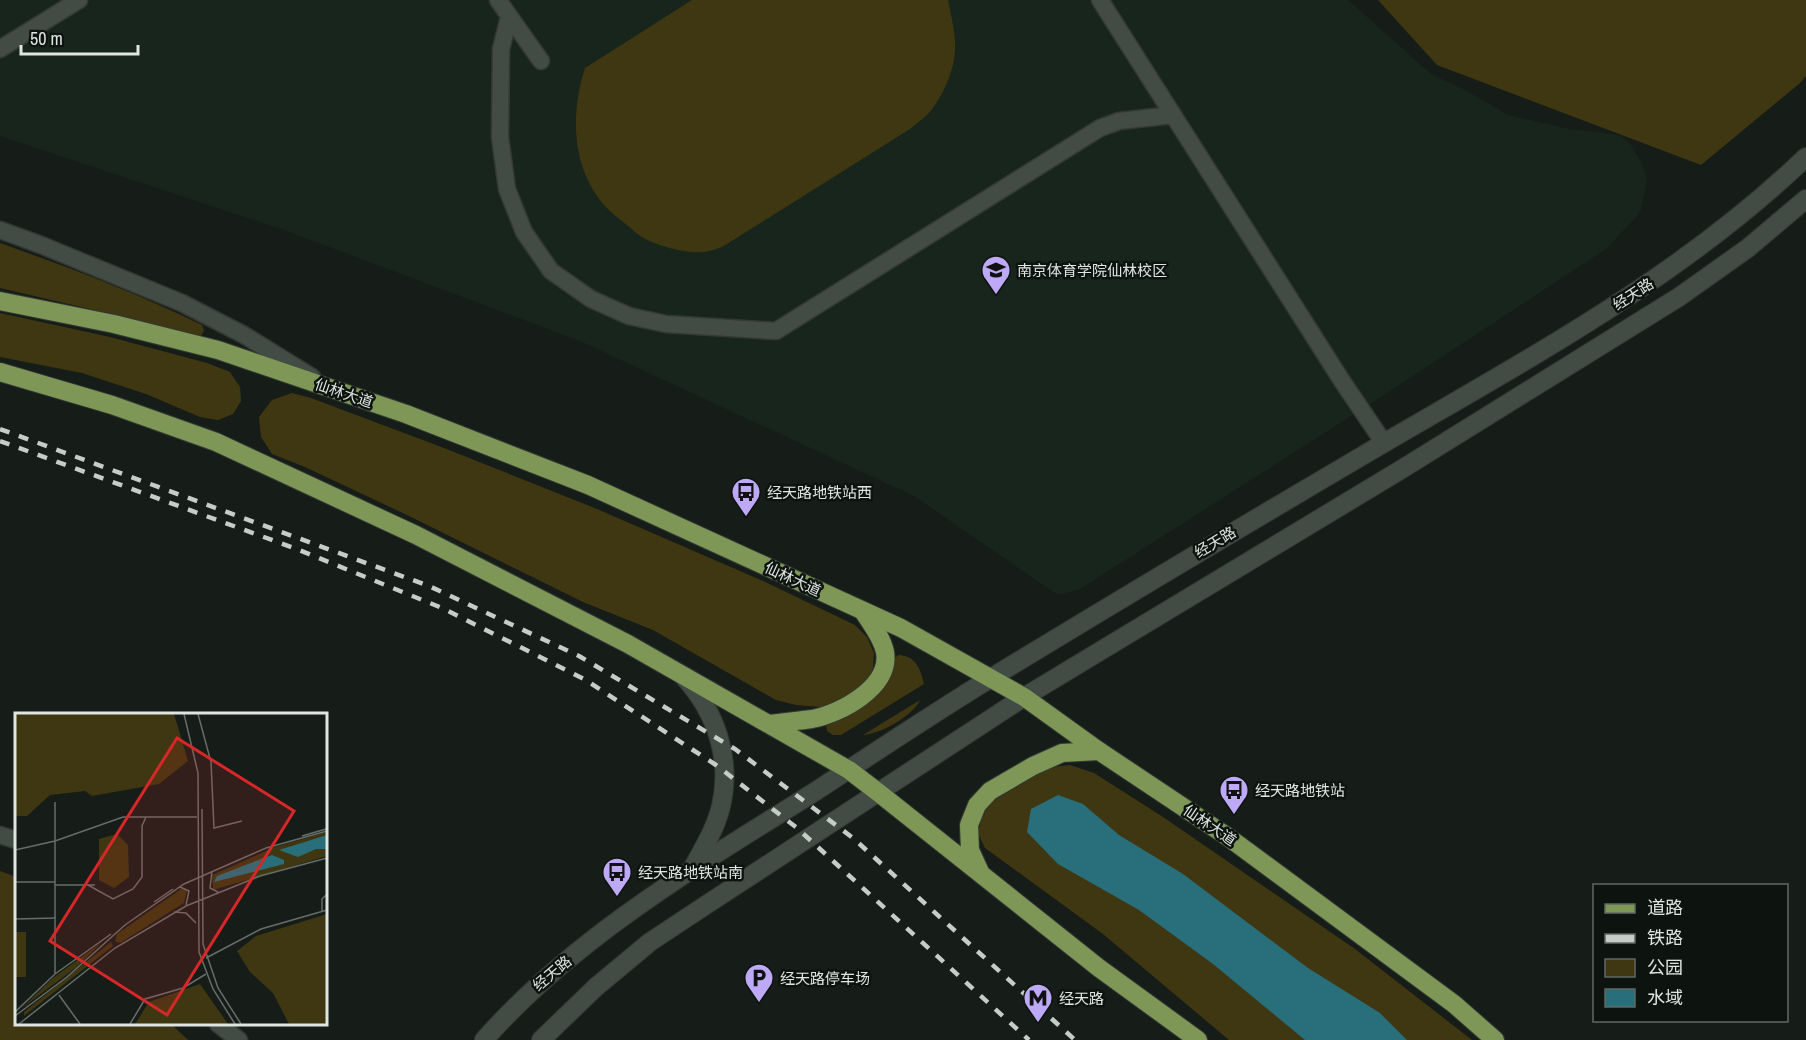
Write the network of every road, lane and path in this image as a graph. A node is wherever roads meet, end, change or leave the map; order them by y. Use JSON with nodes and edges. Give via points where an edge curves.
{"nodes":[{"id":1,"x":79,"y":0,"type":"edge"},
{"id":2,"x":498,"y":0,"type":"edge"},
{"id":3,"x":1100,"y":0,"type":"edge"},
{"id":4,"x":509,"y":17,"type":"junction"},
{"id":5,"x":0,"y":50,"type":"edge"},
{"id":6,"x":541,"y":61,"type":"dead end"},
{"id":7,"x":1173,"y":115,"type":"junction"},
{"id":8,"x":1806,"y":157,"type":"edge"},
{"id":9,"x":1806,"y":199,"type":"edge"},
{"id":10,"x":0,"y":230,"type":"edge"},
{"id":11,"x":0,"y":301,"type":"edge"},
{"id":12,"x":0,"y":372,"type":"edge"},
{"id":13,"x":334,"y":390,"type":"junction"},
{"id":14,"x":1384,"y":443,"type":"junction"},
{"id":15,"x":863,"y":611,"type":"junction"},
{"id":16,"x":681,"y":674,"type":"junction"},
{"id":17,"x":991,"y":678,"type":"junction"},
{"id":18,"x":1024,"y":698,"type":"junction"},
{"id":19,"x":770,"y":724,"type":"junction"},
{"id":20,"x":1099,"y":751,"type":"junction"},
{"id":21,"x":849,"y":770,"type":"junction"},
{"id":22,"x":879,"y":793,"type":"junction"},
{"id":23,"x":0,"y":835,"type":"edge"},
{"id":24,"x":15,"y":840,"type":"edge"},
{"id":25,"x":691,"y":871,"type":"junction"},
{"id":26,"x":981,"y":875,"type":"junction"},
{"id":27,"x":220,"y":1025,"type":"edge"},
{"id":28,"x":488,"y":1039,"type":"edge"},
{"id":29,"x":239,"y":1040,"type":"edge"},
{"id":30,"x":541,"y":1040,"type":"edge"},
{"id":31,"x":1198,"y":1040,"type":"edge"},
{"id":32,"x":1495,"y":1040,"type":"edge"}],
"edges":[{"from":1,"to":5,"type":"street"},
{"from":2,"to":4,"type":"street"},
{"from":3,"to":7,"type":"street"},
{"from":4,"to":6,"type":"street"},
{"from":4,"to":7,"type":"street","via":[[501,49],[500,138],[507,189],[525,232],[552,271],[591,299],[629,316],[666,324],[776,331],[1100,128],[1119,121]]},
{"from":7,"to":14,"type":"street"},
{"from":8,"to":14,"type":"main road","name":"经天路","via":[[1733,222],[1665,273],[1532,358]]},
{"from":9,"to":18,"type":"main road","name":"经天路","via":[[1748,248],[1679,297]]},
{"from":10,"to":13,"type":"street","via":[[182,303],[244,335]]},
{"from":11,"to":13,"type":"main road","name":"仙林大道","via":[[218,350]]},
{"from":12,"to":16,"type":"main road","via":[[112,405],[216,442],[416,535]]},
{"from":13,"to":15,"type":"main road","name":"仙林大道","via":[[588,485]]},
{"from":14,"to":17,"type":"main road","name":"经天路"},
{"from":15,"to":17,"type":"main road","name":"仙林大道"},
{"from":15,"to":19,"type":"main road","via":[[885,654],[882,672],[874,685],[829,714]]},
{"from":16,"to":19,"type":"main road"},
{"from":16,"to":25,"type":"main road","via":[[707,709],[718,734],[725,773],[721,808]]},
{"from":17,"to":18,"type":"main road","name":"仙林大道"},
{"from":17,"to":21,"type":"main road","name":"经天路"},
{"from":18,"to":20,"type":"main road","name":"仙林大道"},
{"from":18,"to":22,"type":"main road","name":"经天路"},
{"from":19,"to":21,"type":"main road"},
{"from":20,"to":26,"type":"main road","via":[[1062,753],[990,791],[977,805],[969,825],[970,850]]},
{"from":20,"to":32,"type":"main road","name":"仙林大道","via":[[1237,844],[1454,1004]]},
{"from":21,"to":22,"type":"main road"},
{"from":21,"to":25,"type":"main road","name":"经天路"},
{"from":22,"to":26,"type":"main road"},
{"from":22,"to":30,"type":"main road","name":"经天路","via":[[650,942]]},
{"from":23,"to":24,"type":"street"},
{"from":25,"to":28,"type":"main road","name":"经天路","via":[[568,959],[525,996]]},
{"from":26,"to":31,"type":"main road"},
{"from":27,"to":29,"type":"street"}]}
